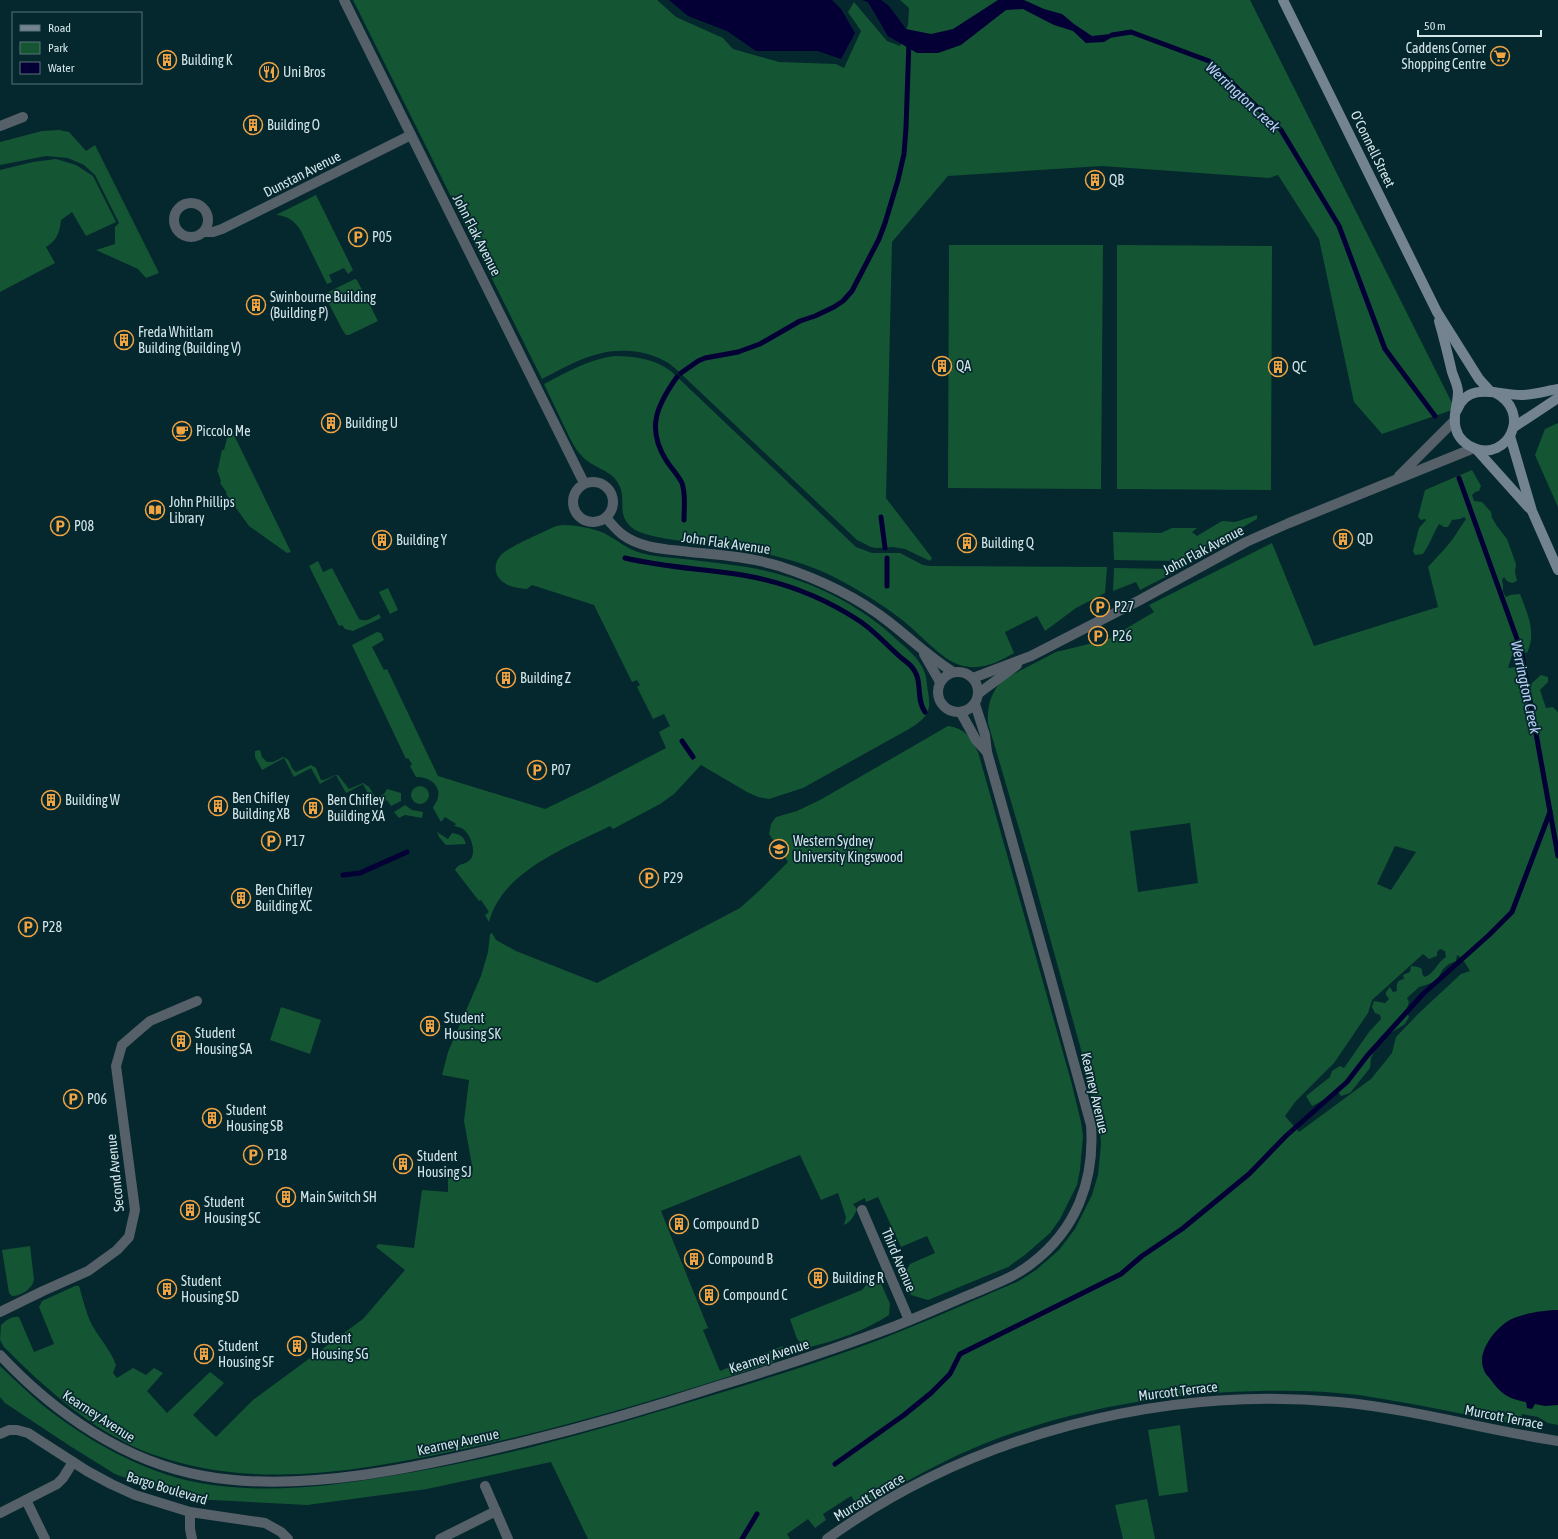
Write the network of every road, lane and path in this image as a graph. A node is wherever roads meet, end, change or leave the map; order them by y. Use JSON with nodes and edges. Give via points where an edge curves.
{"nodes":[{"id":1,"x":344,"y":0,"type":"edge"},
{"id":2,"x":1283,"y":0,"type":"edge"},
{"id":3,"x":23,"y":117,"type":"dead end"},
{"id":4,"x":0,"y":126,"type":"edge"},
{"id":5,"x":411,"y":135,"type":"junction"},
{"id":6,"x":204,"y":232,"type":"dead end"},
{"id":7,"x":1437,"y":312,"type":"junction"},
{"id":8,"x":1558,"y":389,"type":"edge"},
{"id":9,"x":1492,"y":391,"type":"junction"},
{"id":10,"x":1558,"y":398,"type":"edge"},
{"id":11,"x":1455,"y":418,"type":"junction"},
{"id":12,"x":1512,"y":432,"type":"junction"},
{"id":13,"x":1475,"y":449,"type":"junction"},
{"id":14,"x":1394,"y":480,"type":"junction"},
{"id":15,"x":584,"y":483,"type":"junction"},
{"id":16,"x":1532,"y":511,"type":"junction"},
{"id":17,"x":606,"y":518,"type":"junction"},
{"id":18,"x":1558,"y":570,"type":"edge"},
{"id":19,"x":922,"y":651,"type":"junction"},
{"id":20,"x":1030,"y":656,"type":"junction"},
{"id":21,"x":953,"y":672,"type":"junction"},
{"id":22,"x":973,"y":678,"type":"junction"},
{"id":23,"x":940,"y":682,"type":"junction"},
{"id":24,"x":979,"y":692,"type":"junction"},
{"id":25,"x":975,"y":704,"type":"junction"},
{"id":26,"x":960,"y":713,"type":"junction"},
{"id":27,"x":987,"y":752,"type":"junction"},
{"id":28,"x":197,"y":1001,"type":"dead end"},
{"id":29,"x":862,"y":1210,"type":"dead end"},
{"id":30,"x":0,"y":1312,"type":"edge"},
{"id":31,"x":909,"y":1320,"type":"junction"},
{"id":32,"x":0,"y":1355,"type":"edge"},
{"id":33,"x":0,"y":1434,"type":"edge"},
{"id":34,"x":1558,"y":1441,"type":"edge"},
{"id":35,"x":73,"y":1462,"type":"junction"},
{"id":36,"x":485,"y":1486,"type":"dead end"},
{"id":37,"x":26,"y":1500,"type":"junction"},
{"id":38,"x":190,"y":1512,"type":"junction"},
{"id":39,"x":496,"y":1512,"type":"junction"},
{"id":40,"x":0,"y":1513,"type":"edge"},
{"id":41,"x":46,"y":1539,"type":"edge"},
{"id":42,"x":192,"y":1539,"type":"edge"},
{"id":43,"x":288,"y":1539,"type":"edge"},
{"id":44,"x":440,"y":1539,"type":"edge"},
{"id":45,"x":508,"y":1539,"type":"edge"},
{"id":46,"x":827,"y":1539,"type":"edge"}],
"edges":[{"from":1,"to":5,"type":"street","name":"John Flak Avenue"},
{"from":2,"to":7,"type":"street","name":"O'Connell Street"},
{"from":3,"to":4,"type":"street"},
{"from":5,"to":6,"type":"street","name":"Dunstan Avenue","via":[[222,229]]},
{"from":5,"to":15,"type":"street","name":"John Flak Avenue"},
{"from":7,"to":9,"type":"street","name":"O'Connell Street","via":[[1479,379]]},
{"from":7,"to":11,"type":"street","name":"O'Connell Street","via":[[1458,391]]},
{"from":8,"to":9,"type":"street","via":[[1523,395]]},
{"from":9,"to":11,"type":"street","via":[[1481,391],[1468,396],[1458,406]]},
{"from":9,"to":12,"type":"street","name":"O'Connell Street","via":[[1508,402],[1514,414]]},
{"from":10,"to":12,"type":"street"},
{"from":11,"to":13,"type":"street","name":"O'Connell Street","via":[[1460,437]]},
{"from":11,"to":14,"type":"street","name":"John Flak Avenue"},
{"from":12,"to":13,"type":"street","via":[[1504,444],[1486,450]]},
{"from":12,"to":16,"type":"street","name":"O'Connell Street"},
{"from":13,"to":14,"type":"street","name":"John Flak Avenue"},
{"from":13,"to":16,"type":"street","name":"O'Connell Street"},
{"from":14,"to":20,"type":"street","name":"John Flak Avenue","via":[[1246,542]]},
{"from":15,"to":17,"type":"street","via":[[600,482],[612,492],[613,508]]},
{"from":15,"to":17,"type":"street","via":[[577,489],[573,498],[573,506],[578,515],[592,522]]},
{"from":16,"to":18,"type":"street"},
{"from":17,"to":19,"type":"street","name":"John Flak Avenue","via":[[622,535],[642,544],[759,561],[826,583],[874,611]]},
{"from":19,"to":21,"type":"street","name":"John Flak Avenue"},
{"from":19,"to":23,"type":"street","name":"John Flak Avenue"},
{"from":20,"to":22,"type":"street","name":"John Flak Avenue"},
{"from":20,"to":24,"type":"street","name":"John Flak Avenue"},
{"from":21,"to":22,"type":"street","via":[[964,672]]},
{"from":21,"to":23,"type":"street"},
{"from":22,"to":24,"type":"street"},
{"from":23,"to":26,"type":"street","via":[[938,696],[942,705],[951,712]]},
{"from":24,"to":25,"type":"street"},
{"from":25,"to":26,"type":"street"},
{"from":25,"to":27,"type":"street","name":"Kearney Avenue","via":[[985,735]]},
{"from":26,"to":27,"type":"street","name":"Kearney Avenue","via":[[976,740]]},
{"from":27,"to":31,"type":"street","name":"Kearney Avenue","via":[[1091,1125],[1090,1168],[1085,1190],[1070,1222],[1054,1244],[1030,1265],[1008,1279]]},
{"from":28,"to":30,"type":"street","name":"Second Avenue","via":[[150,1021],[122,1045],[119,1054],[116,1066],[135,1210],[129,1237],[88,1271]]},
{"from":29,"to":31,"type":"street","name":"Third Avenue"},
{"from":31,"to":32,"type":"street","name":"Kearney Avenue","via":[[818,1355],[593,1425],[431,1463],[344,1477],[293,1481],[205,1477],[144,1459],[116,1446],[70,1416],[48,1400]]},
{"from":33,"to":35,"type":"street","name":"Bargo Boulevard","via":[[9,1430],[28,1433]]},
{"from":34,"to":46,"type":"street","name":"Murcott Terrace","via":[[1368,1405],[1264,1399],[1185,1403],[1084,1422],[1013,1443],[914,1486],[864,1514]]},
{"from":35,"to":37,"type":"street","via":[[57,1484]]},
{"from":35,"to":38,"type":"street","name":"Bargo Boulevard","via":[[129,1492]]},
{"from":36,"to":39,"type":"street"},
{"from":37,"to":40,"type":"street"},
{"from":37,"to":41,"type":"street"},
{"from":38,"to":42,"type":"street"},
{"from":38,"to":43,"type":"street","name":"Bargo Boulevard","via":[[265,1523]]},
{"from":39,"to":44,"type":"street"},
{"from":39,"to":45,"type":"street"}]}
